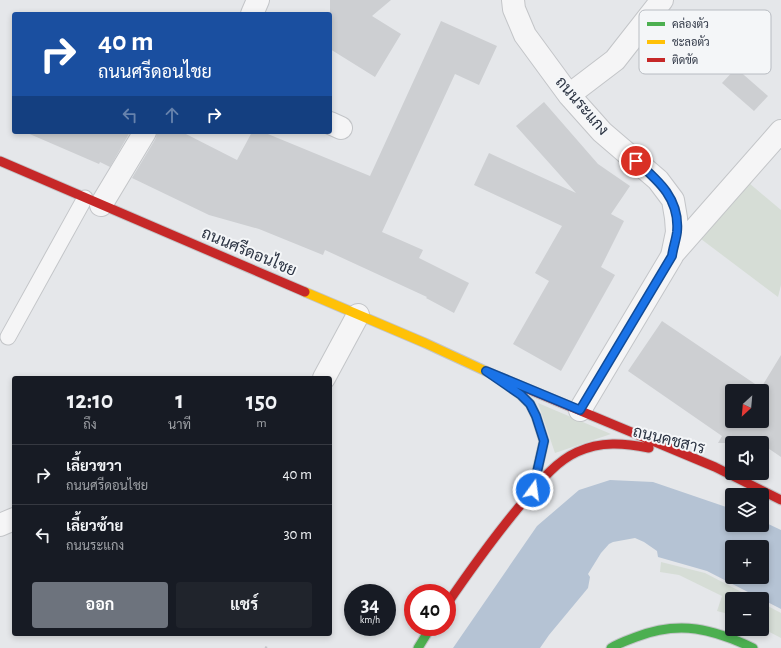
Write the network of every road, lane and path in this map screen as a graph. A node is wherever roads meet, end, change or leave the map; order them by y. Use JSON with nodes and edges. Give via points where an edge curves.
{"nodes":[{"id":1,"x":258,"y":0,"type":"edge"},
{"id":2,"x":513,"y":0,"type":"edge"},
{"id":3,"x":662,"y":0,"type":"edge"},
{"id":4,"x":654,"y":10,"type":"edge"},
{"id":5,"x":253,"y":12,"type":"edge"},
{"id":6,"x":639,"y":29,"type":"edge"},
{"id":7,"x":569,"y":95,"type":"junction"},
{"id":8,"x":781,"y":131,"type":"edge"},
{"id":9,"x":143,"y":134,"type":"edge"},
{"id":10,"x":0,"y":162,"type":"edge"},
{"id":11,"x":93,"y":201,"type":"junction"},
{"id":12,"x":672,"y":256,"type":"junction"},
{"id":13,"x":358,"y":315,"type":"junction"},
{"id":14,"x":8,"y":337,"type":"dead end"},
{"id":15,"x":486,"y":371,"type":"junction"},
{"id":16,"x":325,"y":376,"type":"edge"},
{"id":17,"x":580,"y":410,"type":"junction"},
{"id":18,"x":715,"y":467,"type":"junction"},
{"id":19,"x":533,"y":490,"type":"junction"},
{"id":20,"x":781,"y":500,"type":"edge"},
{"id":21,"x":12,"y":520,"type":"edge"},
{"id":22,"x":0,"y":525,"type":"edge"},
{"id":23,"x":456,"y":591,"type":"edge"},
{"id":24,"x":425,"y":636,"type":"edge"},
{"id":25,"x":418,"y":648,"type":"edge"},
{"id":26,"x":611,"y":648,"type":"edge"},
{"id":27,"x":753,"y":648,"type":"edge"}],
"edges":[{"from":1,"to":5,"type":"street"},
{"from":2,"to":7,"type":"street","name":"ถนนระแกง","via":[[525,35]]},
{"from":3,"to":4,"type":"street"},
{"from":6,"to":7,"type":"street","via":[[615,60]]},
{"from":7,"to":12,"type":"street","name":"ถนนระแกง","via":[[602,132],[658,180],[673,200],[677,232]]},
{"from":8,"to":12,"type":"street"},
{"from":9,"to":11,"type":"street"},
{"from":10,"to":11,"type":"street","name":"ถนนศรีดอนไชย"},
{"from":11,"to":13,"type":"street","name":"ถนนศรีดอนไชย"},
{"from":11,"to":14,"type":"lane"},
{"from":12,"to":17,"type":"street","name":"ถนนระแกง"},
{"from":13,"to":15,"type":"street","name":"ถนนศรีดอนไชย"},
{"from":13,"to":16,"type":"street"},
{"from":15,"to":17,"type":"street","name":"ถนนศรีดอนไชย"},
{"from":15,"to":19,"type":"street","name":"ถนนศรีดอนไชย","via":[[521,395],[530,404],[536,416],[544,441]]},
{"from":17,"to":18,"type":"street","name":"ถนนศรีดอนไชย"},
{"from":18,"to":19,"type":"street","name":"ถนนคชสาร","via":[[632,444],[596,445],[576,452],[557,465]]},
{"from":18,"to":20,"type":"street"},
{"from":19,"to":23,"type":"street","name":"ถนนคชสาร"},
{"from":21,"to":22,"type":"street"},
{"from":24,"to":25,"type":"street"},
{"from":26,"to":27,"type":"street","via":[[662,629],[685,627],[710,630]]}]}
